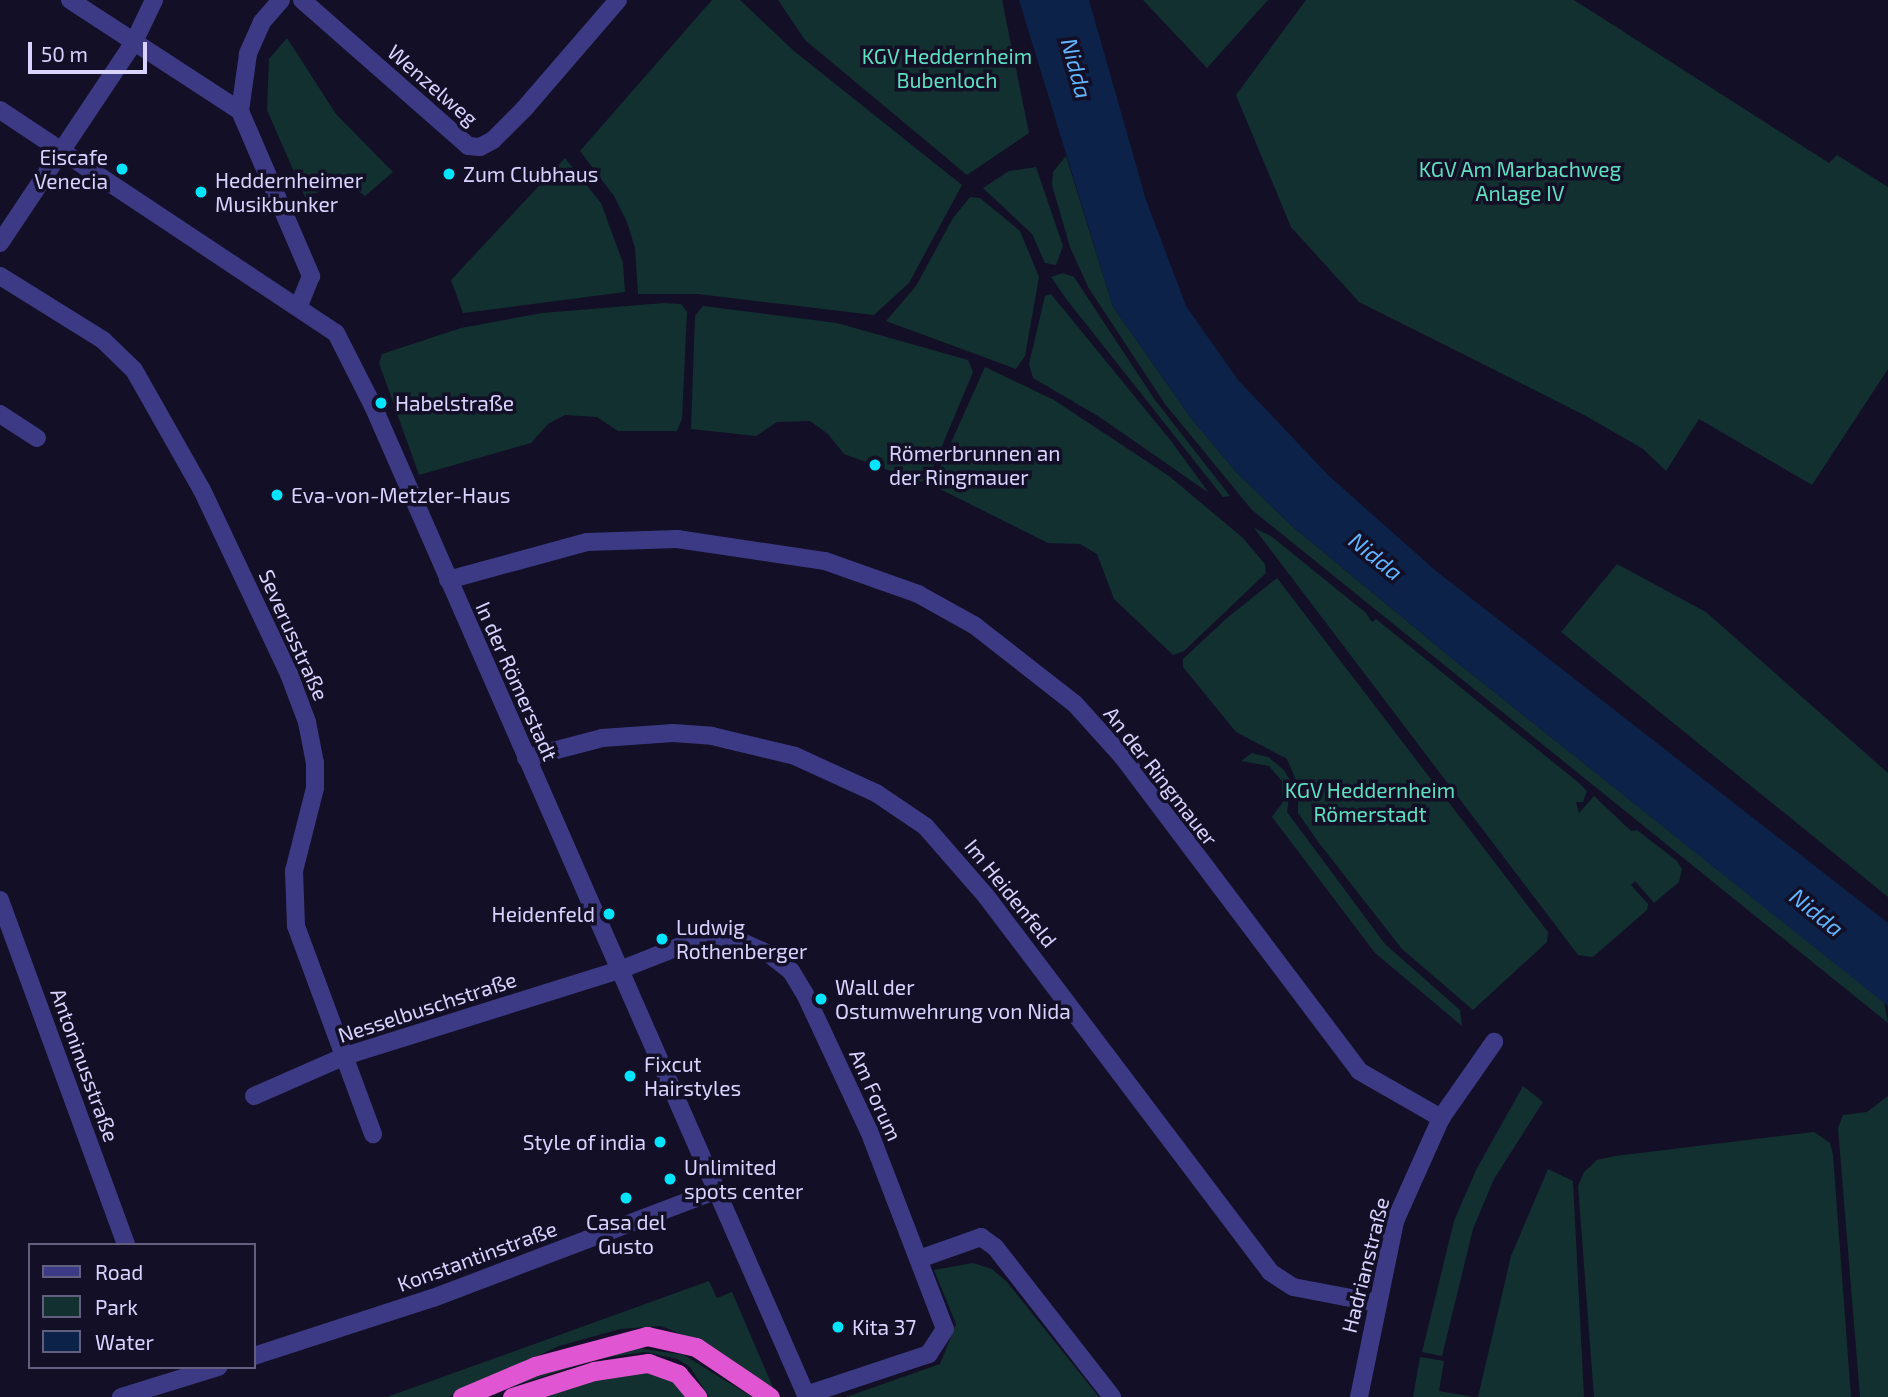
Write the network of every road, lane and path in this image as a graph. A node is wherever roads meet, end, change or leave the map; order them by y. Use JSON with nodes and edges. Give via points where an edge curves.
{"nodes":[{"id":1,"x":71,"y":0,"type":"edge"},
{"id":2,"x":154,"y":0,"type":"edge"},
{"id":3,"x":281,"y":0,"type":"edge"},
{"id":4,"x":302,"y":0,"type":"edge"},
{"id":5,"x":618,"y":0,"type":"edge"},
{"id":6,"x":134,"y":42,"type":"junction"},
{"id":7,"x":0,"y":110,"type":"edge"},
{"id":8,"x":240,"y":111,"type":"junction"},
{"id":9,"x":62,"y":151,"type":"junction"},
{"id":10,"x":0,"y":243,"type":"edge"},
{"id":11,"x":0,"y":276,"type":"edge"},
{"id":12,"x":299,"y":306,"type":"junction"},
{"id":13,"x":0,"y":414,"type":"edge"},
{"id":14,"x":37,"y":438,"type":"dead end"},
{"id":15,"x":448,"y":580,"type":"junction"},
{"id":16,"x":526,"y":758,"type":"junction"},
{"id":17,"x":0,"y":900,"type":"edge"},
{"id":18,"x":617,"y":971,"type":"junction"},
{"id":19,"x":1494,"y":1042,"type":"dead end"},
{"id":20,"x":345,"y":1056,"type":"junction"},
{"id":21,"x":254,"y":1096,"type":"dead end"},
{"id":22,"x":1441,"y":1118,"type":"junction"},
{"id":23,"x":373,"y":1134,"type":"dead end"},
{"id":24,"x":714,"y":1191,"type":"junction"},
{"id":25,"x":125,"y":1243,"type":"edge"},
{"id":26,"x":919,"y":1259,"type":"junction"},
{"id":27,"x":1377,"y":1303,"type":"junction"},
{"id":28,"x":256,"y":1355,"type":"edge"},
{"id":29,"x":206,"y":1369,"type":"edge"},
{"id":30,"x":170,"y":1375,"type":"edge"},
{"id":31,"x":806,"y":1396,"type":"edge"},
{"id":32,"x":121,"y":1397,"type":"edge"},
{"id":33,"x":462,"y":1397,"type":"edge"},
{"id":34,"x":512,"y":1397,"type":"edge"},
{"id":35,"x":697,"y":1397,"type":"edge"},
{"id":36,"x":770,"y":1397,"type":"edge"},
{"id":37,"x":1112,"y":1397,"type":"edge"},
{"id":38,"x":1359,"y":1397,"type":"edge"}],
"edges":[{"from":1,"to":6,"type":"street"},
{"from":2,"to":6,"type":"street"},
{"from":3,"to":8,"type":"street","via":[[262,22],[248,54]]},
{"from":4,"to":5,"type":"street","name":"Wenzelweg","via":[[468,146],[480,147],[524,109]]},
{"from":6,"to":8,"type":"street"},
{"from":6,"to":9,"type":"street"},
{"from":7,"to":9,"type":"street","name":"In der Römerstadt"},
{"from":8,"to":12,"type":"street","via":[[311,276]]},
{"from":9,"to":10,"type":"street"},
{"from":9,"to":12,"type":"street","name":"In der Römerstadt"},
{"from":11,"to":20,"type":"street","name":"Severusstraße","via":[[103,340],[134,370],[202,490],[289,674],[307,722],[316,788],[294,871],[296,926]]},
{"from":12,"to":15,"type":"street","name":"In der Römerstadt","via":[[336,332]]},
{"from":13,"to":14,"type":"street"},
{"from":15,"to":16,"type":"street","name":"In der Römerstadt"},
{"from":15,"to":22,"type":"street","name":"An der Ringmauer","via":[[532,553],[587,542],[677,540],[825,561],[927,599],[974,625],[1075,704],[1122,756],[1359,1071]]},
{"from":16,"to":18,"type":"street","name":"In der Römerstadt"},
{"from":16,"to":27,"type":"street","name":"Im Heidenfeld","via":[[601,738],[673,733],[712,736],[795,756],[876,793],[925,826],[986,895],[1276,1277],[1293,1287]]},
{"from":17,"to":25,"type":"street","name":"Antoninusstraße"},
{"from":18,"to":20,"type":"street","name":"Nesselbuschstraße"},
{"from":18,"to":24,"type":"street","name":"In der Römerstadt"},
{"from":18,"to":26,"type":"street","name":"Am Forum","via":[[710,940],[742,943],[769,954],[791,971],[869,1131]]},
{"from":19,"to":22,"type":"street","name":"Hadrianstraße"},
{"from":20,"to":21,"type":"street","name":"Nesselbuschstraße"},
{"from":20,"to":23,"type":"street","name":"Severusstraße"},
{"from":22,"to":27,"type":"street","name":"Hadrianstraße","via":[[1395,1221]]},
{"from":24,"to":28,"type":"street","name":"Konstantinstraße","via":[[433,1298]]},
{"from":24,"to":31,"type":"street","name":"In der Römerstadt"},
{"from":26,"to":31,"type":"street","name":"Am Forum","via":[[946,1329],[938,1345],[929,1354]]},
{"from":26,"to":37,"type":"street","via":[[981,1237],[995,1247]]},
{"from":27,"to":38,"type":"street","name":"Hadrianstraße"},
{"from":29,"to":30,"type":"street"},
{"from":30,"to":32,"type":"street"},
{"from":33,"to":36,"type":"highway","via":[[535,1366],[646,1336],[696,1347]]},
{"from":34,"to":35,"type":"highway","via":[[594,1371],[640,1363],[678,1374]]}]}
